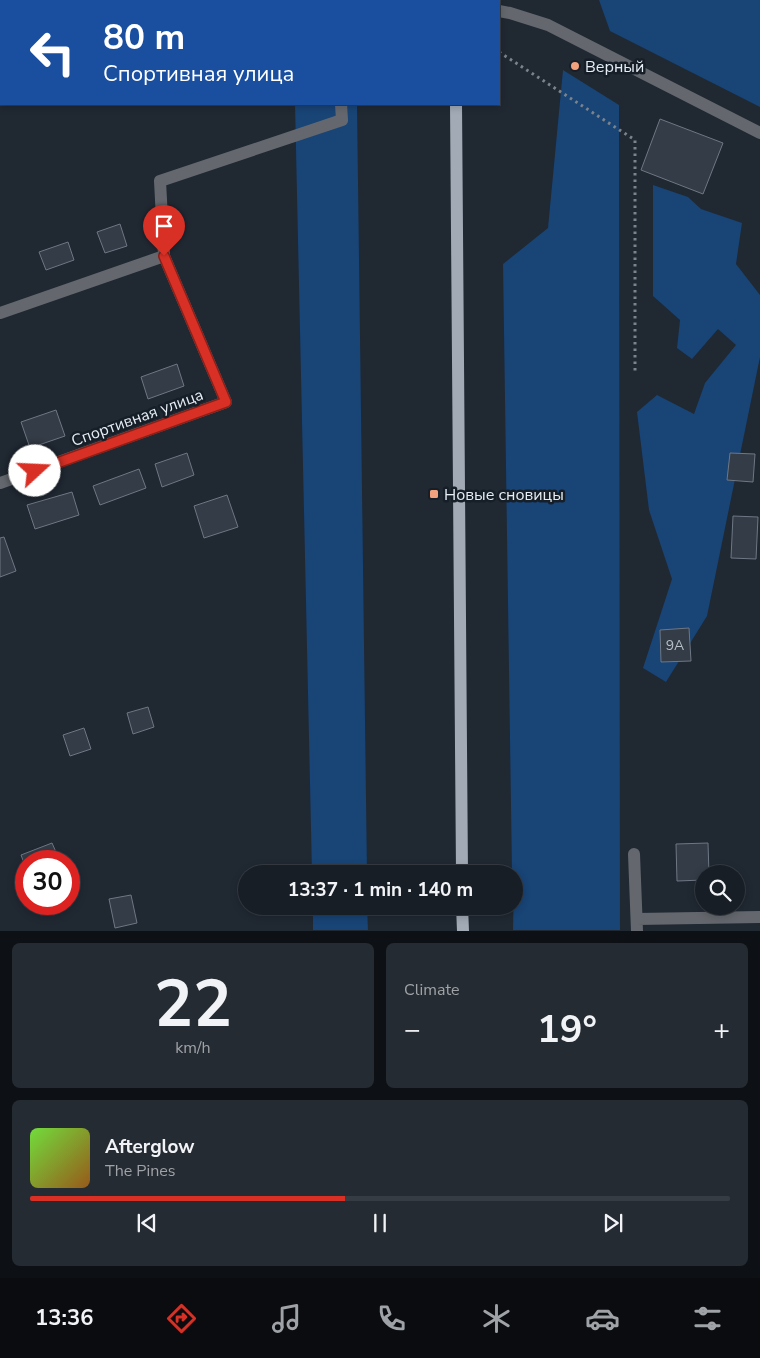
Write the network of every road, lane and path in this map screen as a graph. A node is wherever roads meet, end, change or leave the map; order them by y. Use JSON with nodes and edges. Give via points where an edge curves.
{"nodes":[{"id":1,"x":500,"y":11,"type":"edge"},
{"id":2,"x":500,"y":53,"type":"edge"},
{"id":3,"x":341,"y":105,"type":"edge"},
{"id":4,"x":456,"y":105,"type":"edge"},
{"id":5,"x":760,"y":133,"type":"edge"},
{"id":6,"x":164,"y":256,"type":"junction"},
{"id":7,"x":0,"y":313,"type":"edge"},
{"id":8,"x":635,"y":374,"type":"dead end"},
{"id":9,"x":0,"y":483,"type":"edge"},
{"id":10,"x":634,"y":854,"type":"dead end"},
{"id":11,"x":462,"y":865,"type":"edge"},
{"id":12,"x":462,"y":915,"type":"edge"},
{"id":13,"x":760,"y":917,"type":"edge"},
{"id":14,"x":637,"y":925,"type":"edge"},
{"id":15,"x":463,"y":930,"type":"edge"}],
"edges":[{"from":1,"to":5,"type":"street","via":[[548,26]]},
{"from":2,"to":8,"type":"path","via":[[635,140]]},
{"from":3,"to":6,"type":"street","via":[[342,120],[160,181]]},
{"from":4,"to":11,"type":"main road"},
{"from":6,"to":7,"type":"street"},
{"from":6,"to":9,"type":"street","name":"Спортивная улица","via":[[226,402]]},
{"from":10,"to":14,"type":"street"},
{"from":12,"to":15,"type":"main road"},
{"from":13,"to":14,"type":"street"}]}
